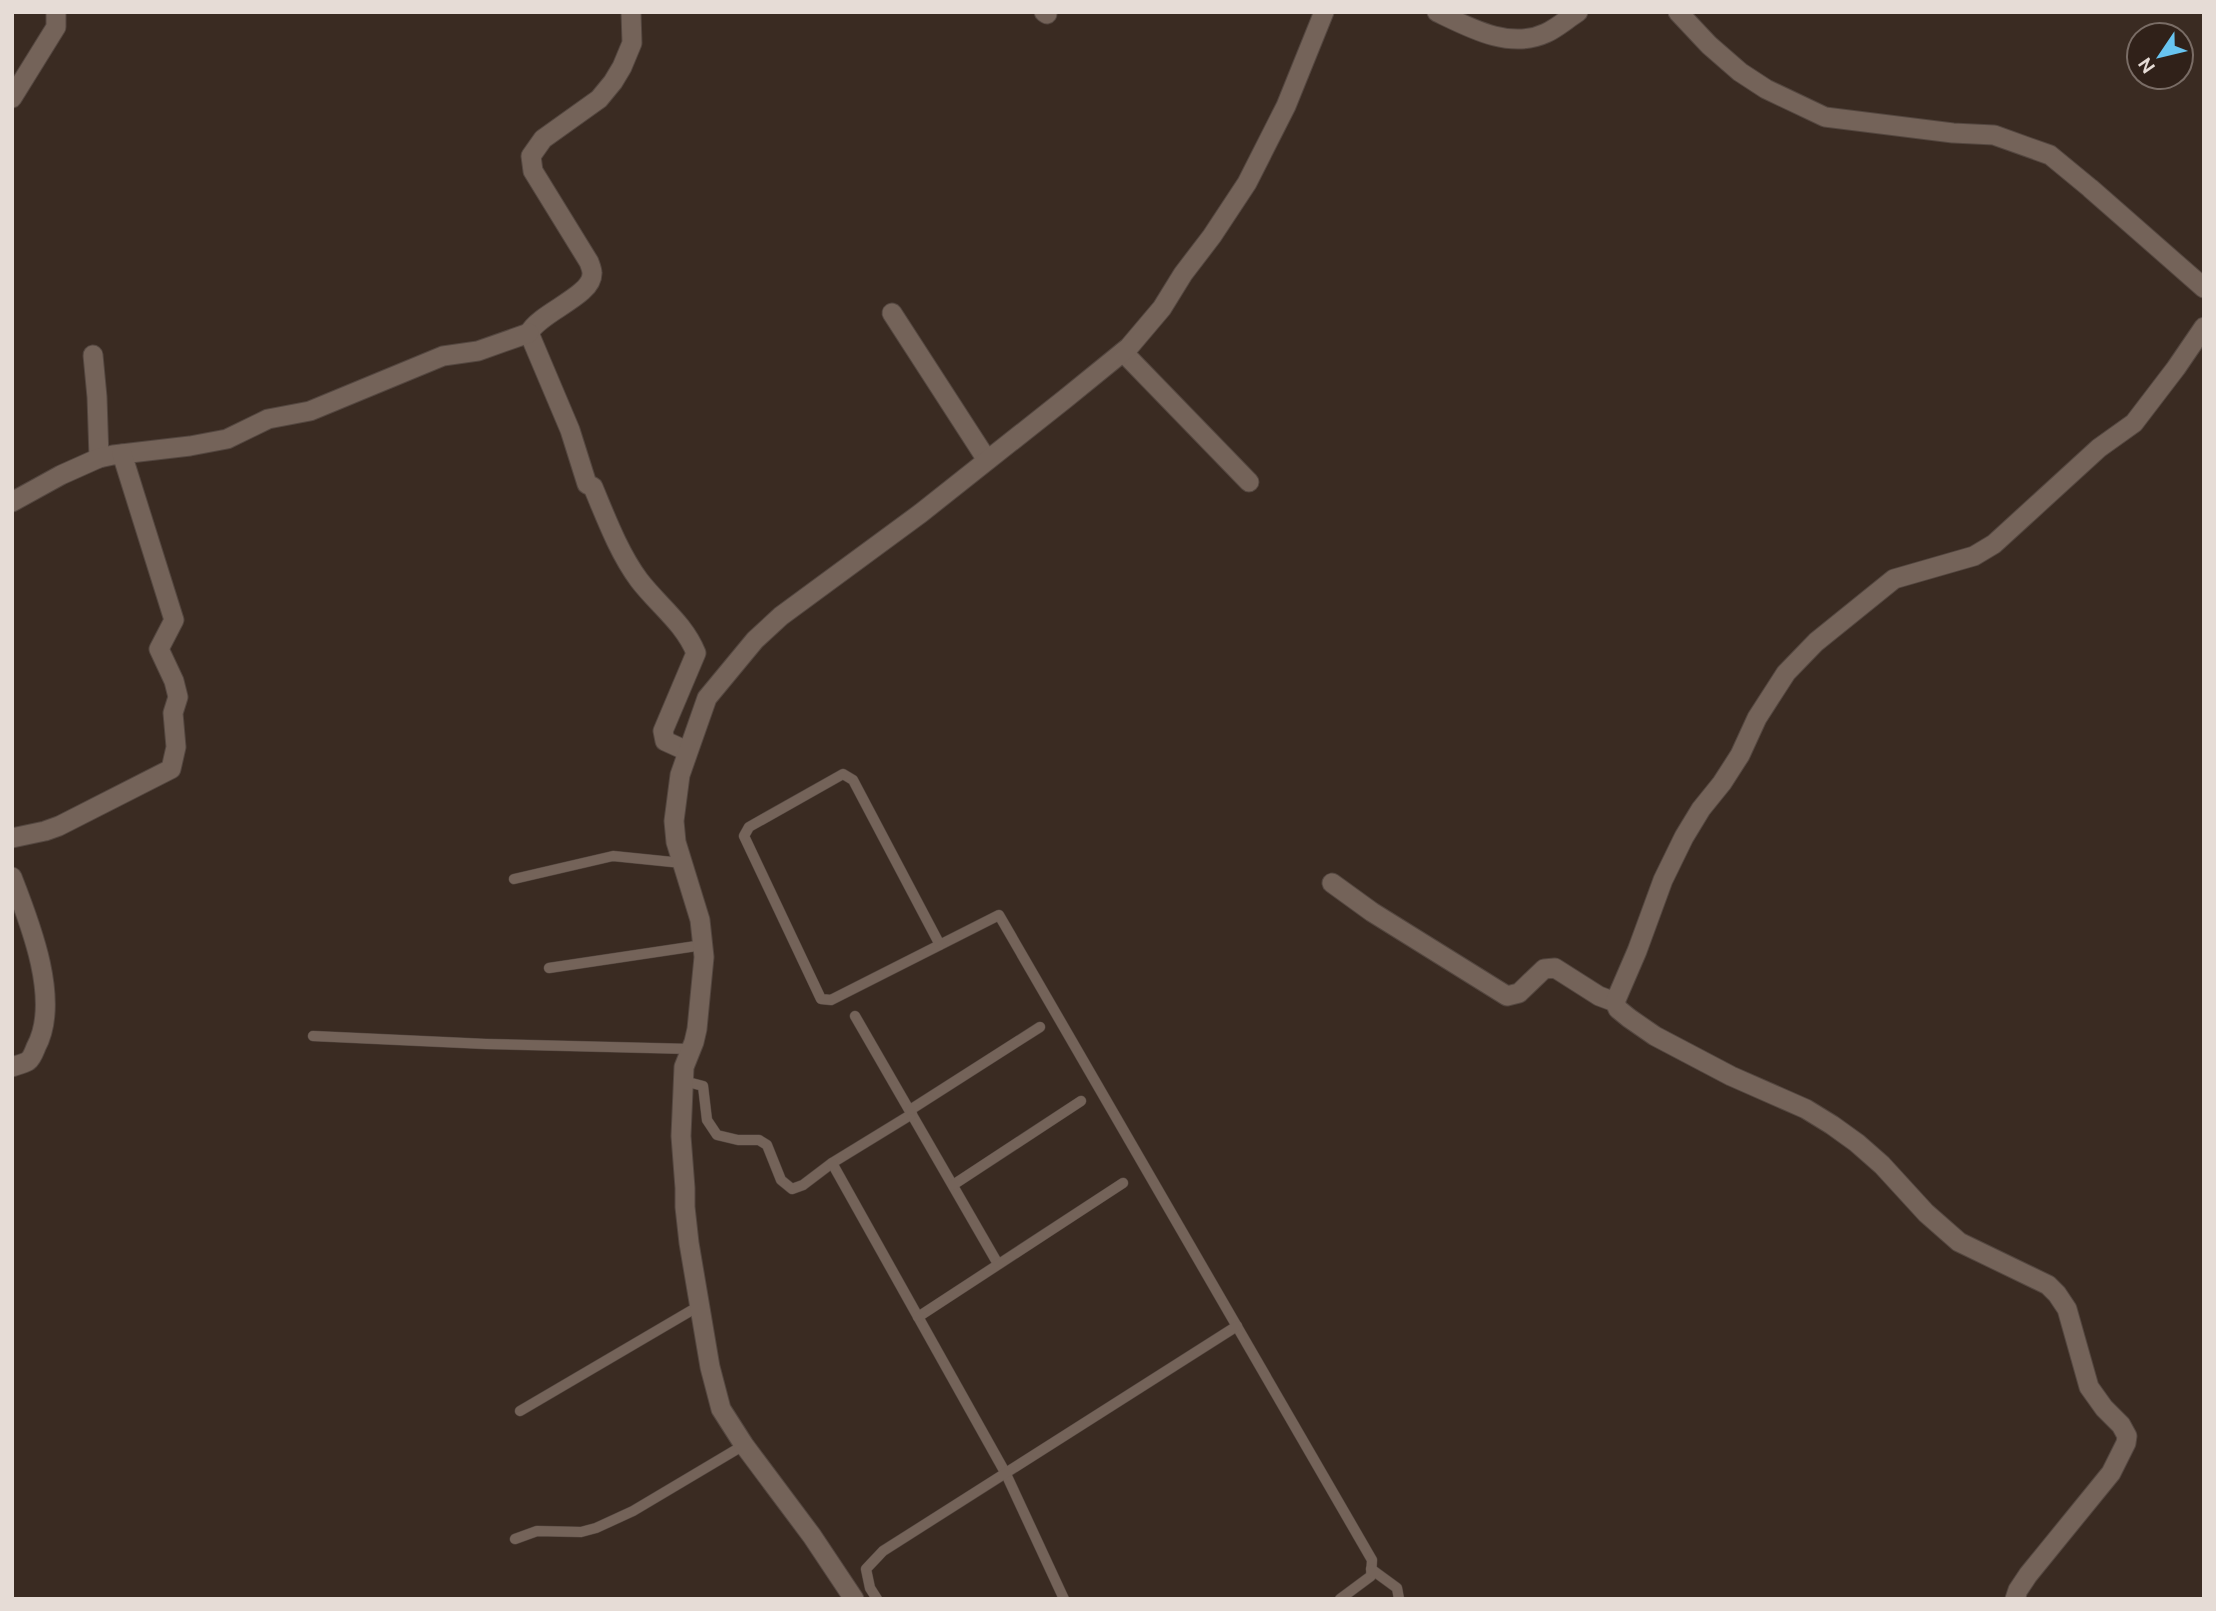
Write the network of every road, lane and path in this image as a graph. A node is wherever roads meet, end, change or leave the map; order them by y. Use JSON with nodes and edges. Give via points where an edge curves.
{"nodes":[{"id":1,"x":56,"y":12,"type":"edge"},
{"id":2,"x":631,"y":12,"type":"edge"},
{"id":3,"x":1324,"y":12,"type":"edge"},
{"id":4,"x":1437,"y":12,"type":"edge"},
{"id":5,"x":1578,"y":12,"type":"edge"},
{"id":6,"x":1678,"y":12,"type":"edge"},
{"id":7,"x":12,"y":98,"type":"edge"},
{"id":8,"x":2204,"y":288,"type":"edge"},
{"id":9,"x":892,"y":313,"type":"dead end"},
{"id":10,"x":2204,"y":327,"type":"edge"},
{"id":11,"x":530,"y":333,"type":"junction"},
{"id":12,"x":1123,"y":352,"type":"junction"},
{"id":13,"x":93,"y":355,"type":"dead end"},
{"id":14,"x":122,"y":454,"type":"junction"},
{"id":15,"x":99,"y":458,"type":"junction"},
{"id":16,"x":987,"y":460,"type":"junction"},
{"id":17,"x":1249,"y":482,"type":"dead end"},
{"id":18,"x":12,"y":502,"type":"edge"},
{"id":19,"x":687,"y":751,"type":"junction"},
{"id":20,"x":12,"y":838,"type":"edge"},
{"id":21,"x":682,"y":863,"type":"junction"},
{"id":22,"x":12,"y":877,"type":"edge"},
{"id":23,"x":513,"y":879,"type":"dead end"},
{"id":24,"x":1332,"y":883,"type":"dead end"},
{"id":25,"x":703,"y":945,"type":"junction"},
{"id":26,"x":940,"y":945,"type":"junction"},
{"id":27,"x":549,"y":968,"type":"dead end"},
{"id":28,"x":1615,"y":1002,"type":"junction"},
{"id":29,"x":855,"y":1016,"type":"dead end"},
{"id":30,"x":1040,"y":1027,"type":"dead end"},
{"id":31,"x":313,"y":1036,"type":"dead end"},
{"id":32,"x":692,"y":1049,"type":"junction"},
{"id":33,"x":12,"y":1067,"type":"edge"},
{"id":34,"x":684,"y":1081,"type":"junction"},
{"id":35,"x":1081,"y":1101,"type":"dead end"},
{"id":36,"x":911,"y":1112,"type":"junction"},
{"id":37,"x":832,"y":1163,"type":"junction"},
{"id":38,"x":1123,"y":1183,"type":"dead end"},
{"id":39,"x":953,"y":1185,"type":"junction"},
{"id":40,"x":998,"y":1264,"type":"junction"},
{"id":41,"x":700,"y":1305,"type":"junction"},
{"id":42,"x":918,"y":1317,"type":"junction"},
{"id":43,"x":1237,"y":1326,"type":"junction"},
{"id":44,"x":520,"y":1411,"type":"dead end"},
{"id":45,"x":744,"y":1445,"type":"junction"},
{"id":46,"x":1006,"y":1474,"type":"junction"},
{"id":47,"x":515,"y":1539,"type":"dead end"},
{"id":48,"x":1371,"y":1569,"type":"junction"},
{"id":49,"x":854,"y":1599,"type":"edge"},
{"id":50,"x":877,"y":1599,"type":"edge"},
{"id":51,"x":1064,"y":1599,"type":"edge"},
{"id":52,"x":1340,"y":1599,"type":"edge"},
{"id":53,"x":1399,"y":1599,"type":"edge"},
{"id":54,"x":2015,"y":1599,"type":"edge"}],
"edges":[{"from":1,"to":7,"type":"street","via":[[56,27]]},
{"from":2,"to":11,"type":"street","via":[[632,43],[613,82],[599,99],[543,139],[531,156],[533,171],[593,275],[587,286]]},
{"from":3,"to":12,"type":"street","via":[[1286,106],[1247,183],[1162,308]]},
{"from":4,"to":5,"type":"street","via":[[1514,41],[1545,34]]},
{"from":6,"to":8,"type":"street","via":[[1740,72],[1825,117],[1994,135],[2050,155]]},
{"from":9,"to":16,"type":"street"},
{"from":10,"to":28,"type":"street","via":[[2134,423],[2099,448],[1994,544],[1974,555],[1894,579],[1816,642],[1786,673],[1740,755],[1684,837]]},
{"from":11,"to":14,"type":"street","via":[[478,351],[443,356],[310,411],[268,419],[227,439]]},
{"from":11,"to":19,"type":"street","via":[[587,484],[593,487],[623,555],[696,653],[663,736]]},
{"from":12,"to":16,"type":"street"},
{"from":12,"to":17,"type":"street"},
{"from":13,"to":15,"type":"street"},
{"from":14,"to":15,"type":"street"},
{"from":14,"to":20,"type":"street","via":[[174,620],[159,649],[178,697],[171,769],[59,826]]},
{"from":15,"to":18,"type":"street"},
{"from":16,"to":19,"type":"street","via":[[755,640],[707,698]]},
{"from":19,"to":21,"type":"street","via":[[674,821]]},
{"from":21,"to":23,"type":"lane","via":[[613,856]]},
{"from":21,"to":25,"type":"street","via":[[701,920]]},
{"from":22,"to":33,"type":"street","via":[[32,929],[46,1009],[42,1036],[30,1059]]},
{"from":24,"to":28,"type":"street","via":[[1507,996],[1519,993],[1544,969],[1555,968]]},
{"from":25,"to":27,"type":"lane"},
{"from":25,"to":32,"type":"street"},
{"from":26,"to":26,"type":"lane","via":[[831,1000],[821,999],[744,836],[749,827],[844,774],[853,780]]},
{"from":26,"to":43,"type":"lane","via":[[999,915]]},
{"from":28,"to":54,"type":"street","via":[[1655,1036],[1840,1131],[1882,1165],[1959,1242],[2048,1285],[2067,1309],[2089,1387],[2121,1425],[2126,1443],[2111,1473],[2028,1576]]},
{"from":29,"to":36,"type":"lane"},
{"from":30,"to":36,"type":"lane"},
{"from":31,"to":32,"type":"lane"},
{"from":32,"to":34,"type":"street"},
{"from":34,"to":37,"type":"lane","via":[[703,1086],[707,1120],[717,1135],[767,1145],[781,1180],[792,1189]]},
{"from":34,"to":41,"type":"street","via":[[685,1207]]},
{"from":35,"to":39,"type":"lane"},
{"from":36,"to":37,"type":"lane"},
{"from":36,"to":39,"type":"lane"},
{"from":37,"to":42,"type":"lane"},
{"from":38,"to":40,"type":"lane"},
{"from":39,"to":40,"type":"lane"},
{"from":40,"to":42,"type":"lane"},
{"from":41,"to":44,"type":"lane"},
{"from":41,"to":45,"type":"street","via":[[722,1409]]},
{"from":42,"to":46,"type":"lane"},
{"from":43,"to":46,"type":"lane"},
{"from":43,"to":48,"type":"lane","via":[[1372,1560]]},
{"from":45,"to":47,"type":"lane","via":[[596,1528],[537,1531]]},
{"from":45,"to":49,"type":"street"},
{"from":46,"to":50,"type":"lane","via":[[883,1551],[866,1569]]},
{"from":46,"to":51,"type":"lane"},
{"from":48,"to":52,"type":"lane","via":[[1371,1576]]},
{"from":48,"to":53,"type":"lane","via":[[1397,1588]]}]}
